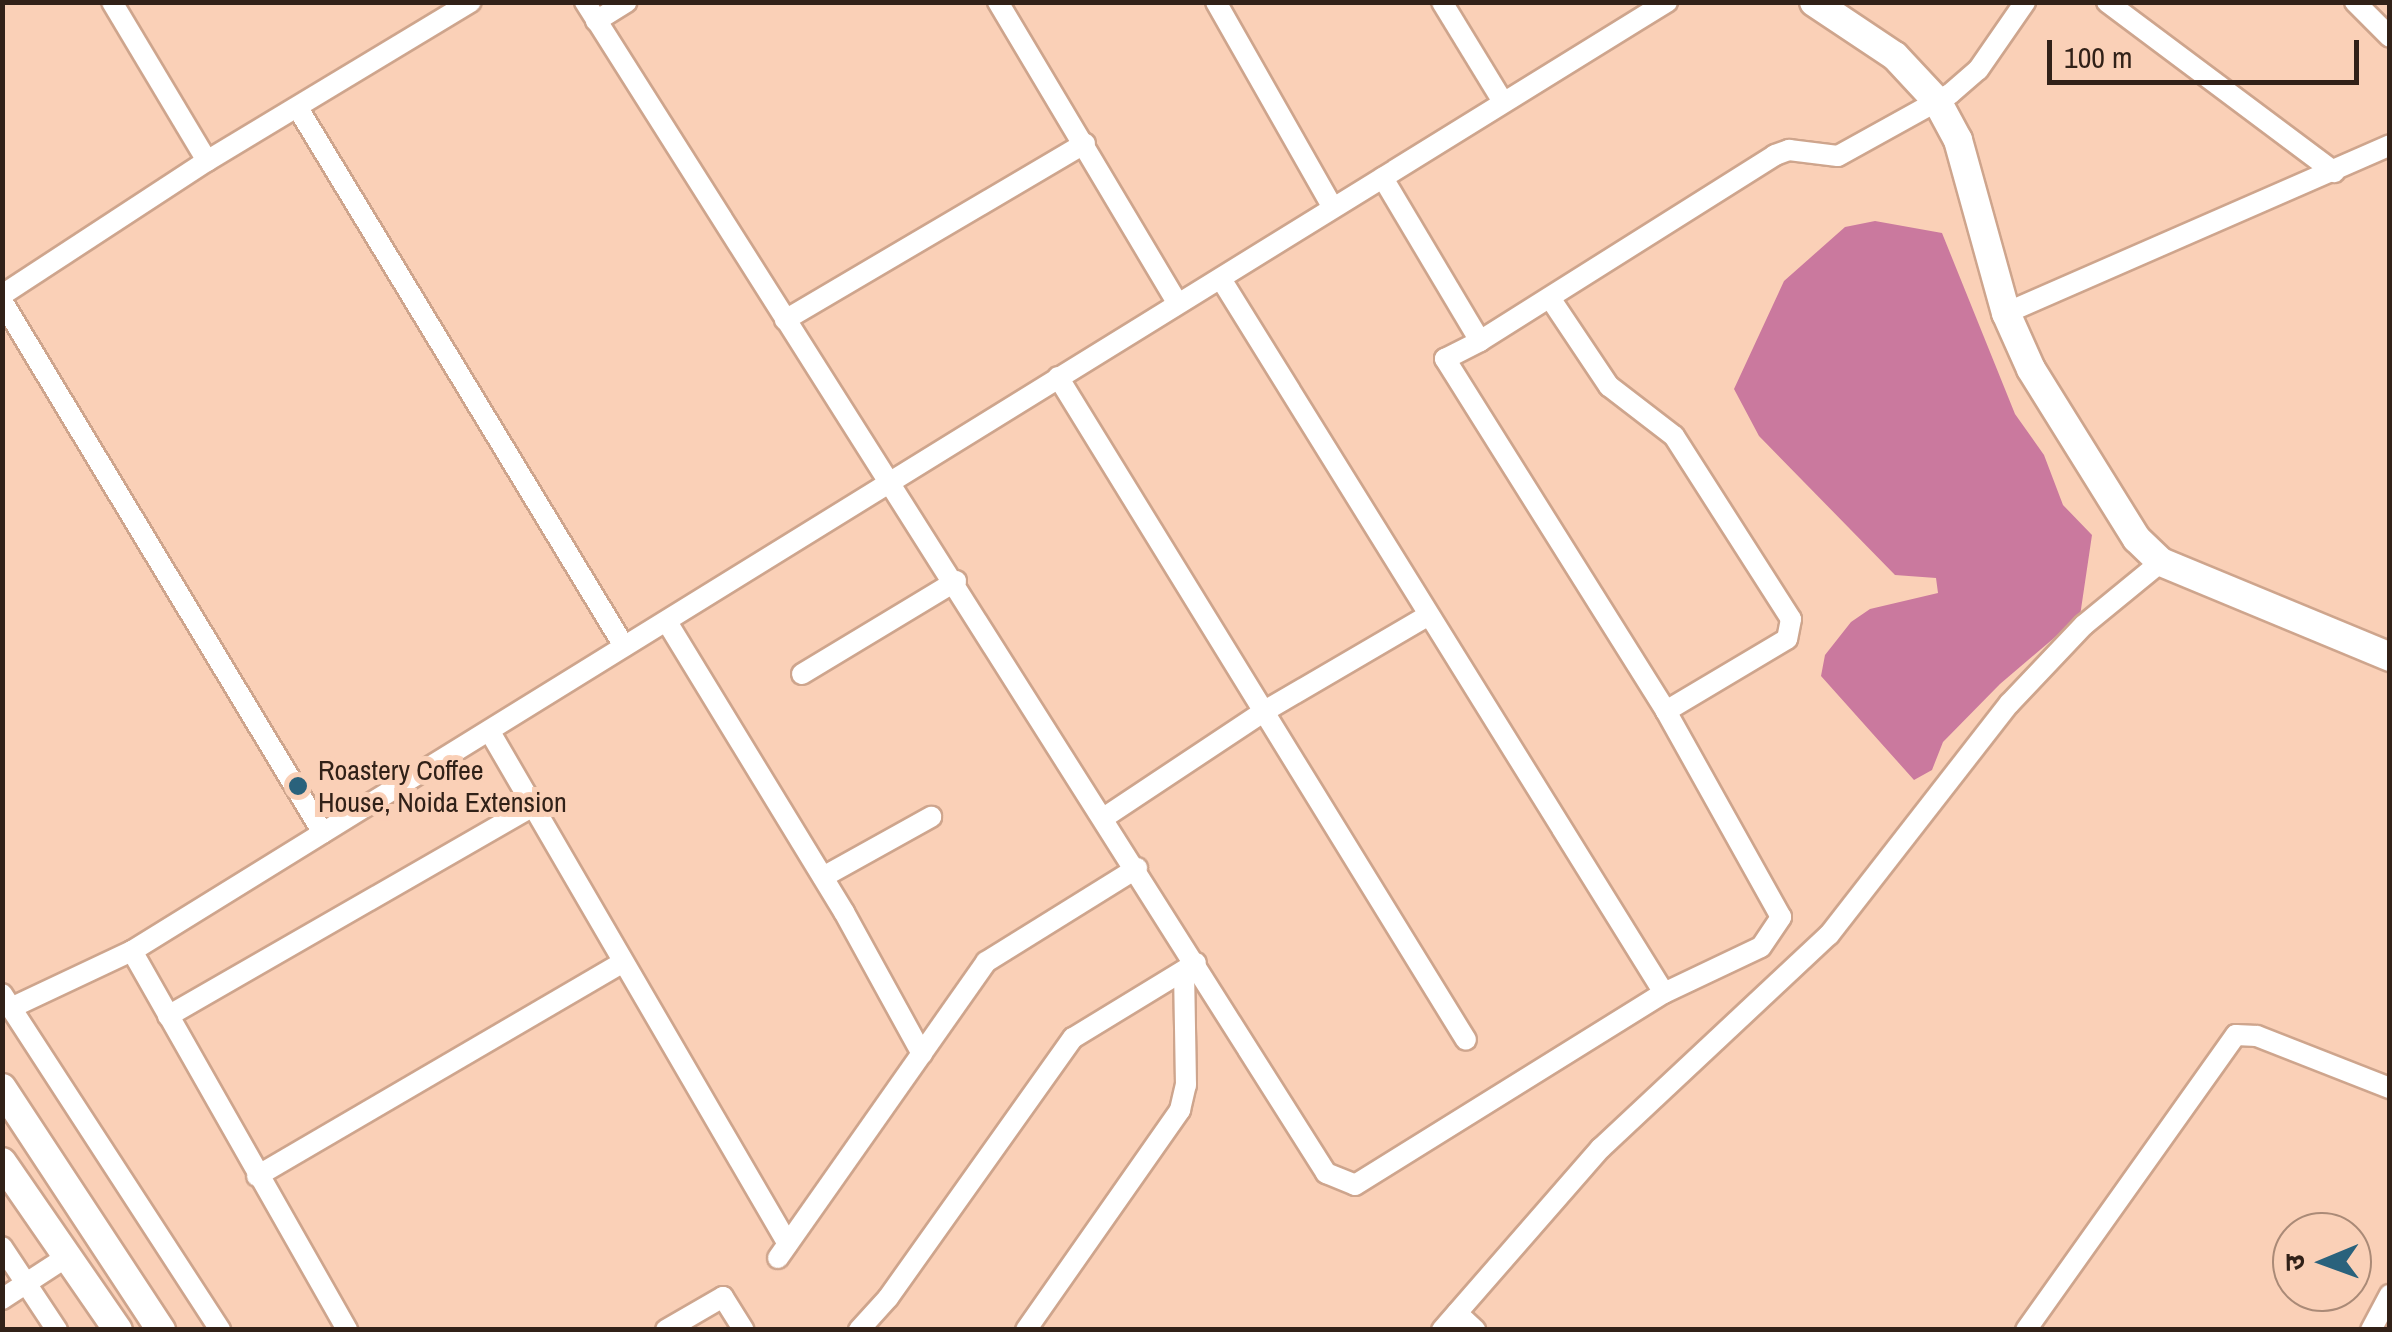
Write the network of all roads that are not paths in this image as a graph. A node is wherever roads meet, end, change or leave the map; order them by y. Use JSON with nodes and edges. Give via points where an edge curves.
{"nodes":[{"id":1,"x":112,"y":2,"type":"edge"},
{"id":2,"x":471,"y":2,"type":"edge"},
{"id":3,"x":626,"y":2,"type":"edge"},
{"id":4,"x":998,"y":2,"type":"edge"},
{"id":5,"x":1216,"y":2,"type":"edge"},
{"id":6,"x":1442,"y":2,"type":"edge"},
{"id":7,"x":1666,"y":2,"type":"edge"},
{"id":8,"x":1814,"y":2,"type":"edge"},
{"id":9,"x":2025,"y":2,"type":"edge"},
{"id":10,"x":2107,"y":2,"type":"edge"},
{"id":11,"x":2355,"y":2,"type":"edge"},
{"id":12,"x":591,"y":12,"type":"edge"},
{"id":13,"x":2390,"y":36,"type":"edge"},
{"id":14,"x":1937,"y":101,"type":"junction"},
{"id":15,"x":1503,"y":102,"type":"junction"},
{"id":16,"x":299,"y":110,"type":"junction"},
{"id":17,"x":1086,"y":143,"type":"junction"},
{"id":18,"x":2390,"y":145,"type":"edge"},
{"id":19,"x":207,"y":161,"type":"junction"},
{"id":20,"x":2334,"y":172,"type":"junction"},
{"id":21,"x":1383,"y":178,"type":"junction"},
{"id":22,"x":1332,"y":206,"type":"junction"},
{"id":23,"x":1221,"y":279,"type":"junction"},
{"id":24,"x":2,"y":298,"type":"edge"},
{"id":25,"x":1550,"y":298,"type":"junction"},
{"id":26,"x":1176,"y":302,"type":"junction"},
{"id":27,"x":2006,"y":313,"type":"junction"},
{"id":28,"x":786,"y":320,"type":"junction"},
{"id":29,"x":1480,"y":340,"type":"junction"},
{"id":30,"x":1058,"y":377,"type":"junction"},
{"id":31,"x":892,"y":482,"type":"junction"},
{"id":32,"x":2160,"y":562,"type":"junction"},
{"id":33,"x":956,"y":581,"type":"junction"},
{"id":34,"x":1427,"y":616,"type":"junction"},
{"id":35,"x":667,"y":622,"type":"junction"},
{"id":36,"x":624,"y":646,"type":"junction"},
{"id":37,"x":2390,"y":657,"type":"edge"},
{"id":38,"x":802,"y":674,"type":"dead end"},
{"id":39,"x":1666,"y":711,"type":"junction"},
{"id":40,"x":1263,"y":712,"type":"junction"},
{"id":41,"x":490,"y":732,"type":"junction"},
{"id":42,"x":533,"y":806,"type":"junction"},
{"id":43,"x":931,"y":817,"type":"dead end"},
{"id":44,"x":1105,"y":817,"type":"junction"},
{"id":45,"x":323,"y":833,"type":"junction"},
{"id":46,"x":1137,"y":868,"type":"junction"},
{"id":47,"x":822,"y":877,"type":"junction"},
{"id":48,"x":132,"y":952,"type":"junction"},
{"id":49,"x":623,"y":962,"type":"junction"},
{"id":50,"x":1190,"y":967,"type":"junction"},
{"id":51,"x":1664,"y":994,"type":"junction"},
{"id":52,"x":9,"y":1000,"type":"edge"},
{"id":53,"x":168,"y":1016,"type":"junction"},
{"id":54,"x":1466,"y":1040,"type":"dead end"},
{"id":55,"x":922,"y":1054,"type":"junction"},
{"id":56,"x":2,"y":1088,"type":"edge"},
{"id":57,"x":2390,"y":1088,"type":"edge"},
{"id":58,"x":2,"y":1162,"type":"edge"},
{"id":59,"x":257,"y":1176,"type":"junction"},
{"id":60,"x":2,"y":1247,"type":"edge"},
{"id":61,"x":68,"y":1256,"type":"junction"},
{"id":62,"x":28,"y":1285,"type":"junction"},
{"id":63,"x":2390,"y":1295,"type":"edge"},
{"id":64,"x":2,"y":1299,"type":"edge"},
{"id":65,"x":1450,"y":1321,"type":"edge"},
{"id":66,"x":57,"y":1330,"type":"edge"},
{"id":67,"x":118,"y":1330,"type":"edge"},
{"id":68,"x":161,"y":1330,"type":"edge"},
{"id":69,"x":220,"y":1330,"type":"edge"},
{"id":70,"x":347,"y":1330,"type":"edge"},
{"id":71,"x":666,"y":1330,"type":"edge"},
{"id":72,"x":744,"y":1330,"type":"edge"},
{"id":73,"x":859,"y":1330,"type":"edge"},
{"id":74,"x":1026,"y":1330,"type":"edge"},
{"id":75,"x":1475,"y":1330,"type":"edge"},
{"id":76,"x":2026,"y":1330,"type":"edge"},
{"id":77,"x":2370,"y":1330,"type":"edge"}],
"edges":[{"from":1,"to":19,"type":"street"},
{"from":2,"to":16,"type":"street"},
{"from":3,"to":12,"type":"street"},
{"from":4,"to":17,"type":"street"},
{"from":5,"to":22,"type":"street"},
{"from":6,"to":15,"type":"street"},
{"from":7,"to":15,"type":"street"},
{"from":8,"to":14,"type":"street","via":[[1895,56]]},
{"from":9,"to":14,"type":"street","via":[[1978,70]]},
{"from":10,"to":20,"type":"street"},
{"from":11,"to":13,"type":"street"},
{"from":12,"to":28,"type":"street"},
{"from":14,"to":25,"type":"street","via":[[1838,156],[1775,155]]},
{"from":14,"to":27,"type":"street","via":[[1958,140]]},
{"from":15,"to":21,"type":"street"},
{"from":16,"to":19,"type":"street"},
{"from":16,"to":36,"type":"street"},
{"from":17,"to":26,"type":"street"},
{"from":17,"to":28,"type":"street"},
{"from":18,"to":20,"type":"street"},
{"from":19,"to":24,"type":"street"},
{"from":20,"to":27,"type":"street"},
{"from":21,"to":22,"type":"street"},
{"from":21,"to":29,"type":"street"},
{"from":22,"to":23,"type":"street"},
{"from":23,"to":26,"type":"street"},
{"from":23,"to":34,"type":"street"},
{"from":24,"to":45,"type":"street"},
{"from":25,"to":29,"type":"street"},
{"from":25,"to":39,"type":"street","via":[[1610,386],[1674,436],[1791,619],[1787,639]]},
{"from":26,"to":30,"type":"street"},
{"from":27,"to":32,"type":"street","via":[[2111,500]]},
{"from":28,"to":31,"type":"street"},
{"from":29,"to":39,"type":"street","via":[[1446,360]]},
{"from":30,"to":31,"type":"street"},
{"from":30,"to":40,"type":"street"},
{"from":31,"to":33,"type":"street"},
{"from":31,"to":35,"type":"street"},
{"from":32,"to":37,"type":"street"},
{"from":32,"to":65,"type":"street","via":[[2084,625],[2009,704],[1828,935],[1613,1135]]},
{"from":33,"to":38,"type":"street"},
{"from":33,"to":44,"type":"street"},
{"from":34,"to":40,"type":"street"},
{"from":34,"to":51,"type":"street"},
{"from":35,"to":36,"type":"street"},
{"from":35,"to":47,"type":"street"},
{"from":36,"to":41,"type":"street"},
{"from":39,"to":51,"type":"street","via":[[1781,917],[1761,948]]},
{"from":40,"to":44,"type":"street"},
{"from":40,"to":54,"type":"street"},
{"from":41,"to":42,"type":"street"},
{"from":41,"to":45,"type":"street"},
{"from":42,"to":49,"type":"street"},
{"from":42,"to":53,"type":"street"},
{"from":43,"to":47,"type":"street"},
{"from":44,"to":46,"type":"street"},
{"from":45,"to":48,"type":"street"},
{"from":46,"to":50,"type":"street"},
{"from":46,"to":55,"type":"street","via":[[986,962]]},
{"from":47,"to":55,"type":"street"},
{"from":48,"to":52,"type":"street"},
{"from":48,"to":53,"type":"street"},
{"from":49,"to":55,"type":"street","via":[[783,1251]]},
{"from":49,"to":59,"type":"street"},
{"from":50,"to":51,"type":"street","via":[[1326,1173],[1355,1185]]},
{"from":50,"to":73,"type":"street","via":[[1073,1038]]},
{"from":50,"to":74,"type":"street","via":[[1180,1110]]},
{"from":52,"to":69,"type":"street"},
{"from":53,"to":59,"type":"street"},
{"from":56,"to":68,"type":"street"},
{"from":57,"to":76,"type":"street","via":[[2257,1036],[2236,1034]]},
{"from":58,"to":61,"type":"street"},
{"from":59,"to":70,"type":"street"},
{"from":60,"to":62,"type":"street"},
{"from":61,"to":62,"type":"street"},
{"from":61,"to":67,"type":"street"},
{"from":62,"to":64,"type":"street"},
{"from":62,"to":66,"type":"street"},
{"from":63,"to":77,"type":"street"},
{"from":65,"to":75,"type":"street"},
{"from":71,"to":72,"type":"street","via":[[723,1297]]}]}
